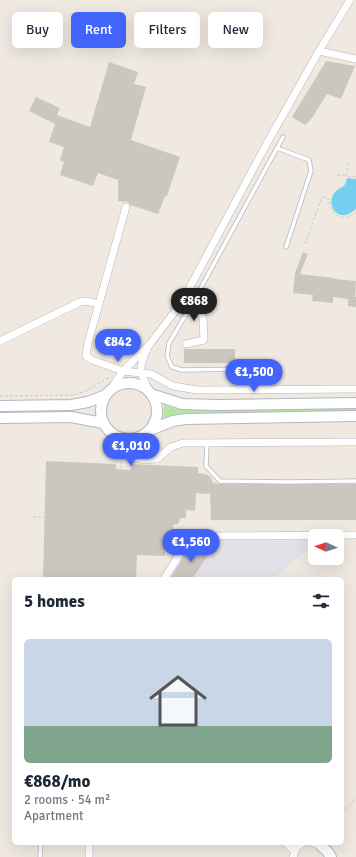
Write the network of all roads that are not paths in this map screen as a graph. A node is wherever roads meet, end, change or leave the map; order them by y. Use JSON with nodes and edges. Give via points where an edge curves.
{"nodes":[{"id":1,"x":350,"y":0,"type":"edge"},
{"id":2,"x":319,"y":51,"type":"junction"},
{"id":3,"x":356,"y":59,"type":"edge"},
{"id":4,"x":283,"y":137,"type":"dead end"},
{"id":5,"x":277,"y":148,"type":"junction"},
{"id":6,"x":126,"y":207,"type":"dead end"},
{"id":7,"x":286,"y":247,"type":"dead end"},
{"id":8,"x":182,"y":302,"type":"junction"},
{"id":9,"x":99,"y":304,"type":"junction"},
{"id":10,"x":192,"y":306,"type":"junction"},
{"id":11,"x":0,"y":341,"type":"edge"},
{"id":12,"x":150,"y":344,"type":"junction"},
{"id":13,"x":186,"y":344,"type":"dead end"},
{"id":14,"x":248,"y":370,"type":"dead end"},
{"id":15,"x":123,"y":371,"type":"junction"},
{"id":16,"x":141,"y":373,"type":"junction"},
{"id":17,"x":356,"y":389,"type":"edge"},
{"id":18,"x":108,"y":392,"type":"junction"},
{"id":19,"x":150,"y":393,"type":"junction"},
{"id":20,"x":356,"y":403,"type":"edge"},
{"id":21,"x":0,"y":406,"type":"edge"},
{"id":22,"x":356,"y":416,"type":"edge"},
{"id":23,"x":0,"y":418,"type":"edge"},
{"id":24,"x":103,"y":423,"type":"junction"},
{"id":25,"x":150,"y":430,"type":"junction"},
{"id":26,"x":111,"y":433,"type":"junction"},
{"id":27,"x":143,"y":440,"type":"dead end"},
{"id":28,"x":356,"y":442,"type":"edge"},
{"id":29,"x":207,"y":443,"type":"junction"},
{"id":30,"x":164,"y":454,"type":"junction"},
{"id":31,"x":356,"y":481,"type":"edge"},
{"id":32,"x":356,"y":535,"type":"edge"},
{"id":33,"x":165,"y":577,"type":"edge"},
{"id":34,"x":41,"y":845,"type":"edge"},
{"id":35,"x":89,"y":845,"type":"edge"},
{"id":36,"x":287,"y":845,"type":"edge"},
{"id":37,"x":299,"y":845,"type":"edge"},
{"id":38,"x":317,"y":845,"type":"edge"},
{"id":39,"x":294,"y":854,"type":"edge"},
{"id":40,"x":40,"y":857,"type":"edge"},
{"id":41,"x":89,"y":857,"type":"edge"},
{"id":42,"x":329,"y":857,"type":"edge"}],
"edges":[{"from":1,"to":2,"type":"street"},
{"from":2,"to":3,"type":"street"},
{"from":2,"to":8,"type":"street"},
{"from":4,"to":5,"type":"lane"},
{"from":5,"to":7,"type":"lane","via":[[309,160],[312,171]]},
{"from":5,"to":10,"type":"lane"},
{"from":6,"to":9,"type":"street"},
{"from":8,"to":10,"type":"street"},
{"from":8,"to":12,"type":"street"},
{"from":9,"to":11,"type":"street","via":[[80,302]]},
{"from":9,"to":15,"type":"street","via":[[86,356]]},
{"from":10,"to":13,"type":"street","via":[[197,308],[203,318],[204,340]]},
{"from":10,"to":14,"type":"lane","via":[[168,343],[167,356],[172,367],[182,370]]},
{"from":12,"to":15,"type":"street"},
{"from":12,"to":16,"type":"street","via":[[142,360]]},
{"from":15,"to":16,"type":"street"},
{"from":15,"to":18,"type":"street"},
{"from":16,"to":17,"type":"street","via":[[151,374],[173,386],[197,390]]},
{"from":16,"to":19,"type":"street"},
{"from":18,"to":19,"type":"street","via":[[121,384],[132,383]]},
{"from":18,"to":21,"type":"street","via":[[88,402],[71,405]]},
{"from":18,"to":24,"type":"street","via":[[100,410]]},
{"from":19,"to":20,"type":"street","via":[[182,404]]},
{"from":19,"to":25,"type":"street","via":[[157,414]]},
{"from":22,"to":25,"type":"street","via":[[186,419]]},
{"from":23,"to":24,"type":"street","via":[[71,417]]},
{"from":24,"to":26,"type":"street"},
{"from":25,"to":26,"type":"street","via":[[138,438],[128,440]]},
{"from":26,"to":30,"type":"street","via":[[116,444],[127,455],[137,459],[157,459]]},
{"from":27,"to":30,"type":"street","via":[[149,454]]},
{"from":28,"to":29,"type":"street"},
{"from":29,"to":30,"type":"street","via":[[182,443],[171,447]]},
{"from":29,"to":31,"type":"lane","via":[[206,466],[220,481]]},
{"from":32,"to":33,"type":"street","via":[[194,537],[185,546]]},
{"from":34,"to":40,"type":"lane"},
{"from":35,"to":41,"type":"street"},
{"from":36,"to":39,"type":"street"},
{"from":37,"to":39,"type":"street"},
{"from":38,"to":42,"type":"street","via":[[327,850]]}]}
